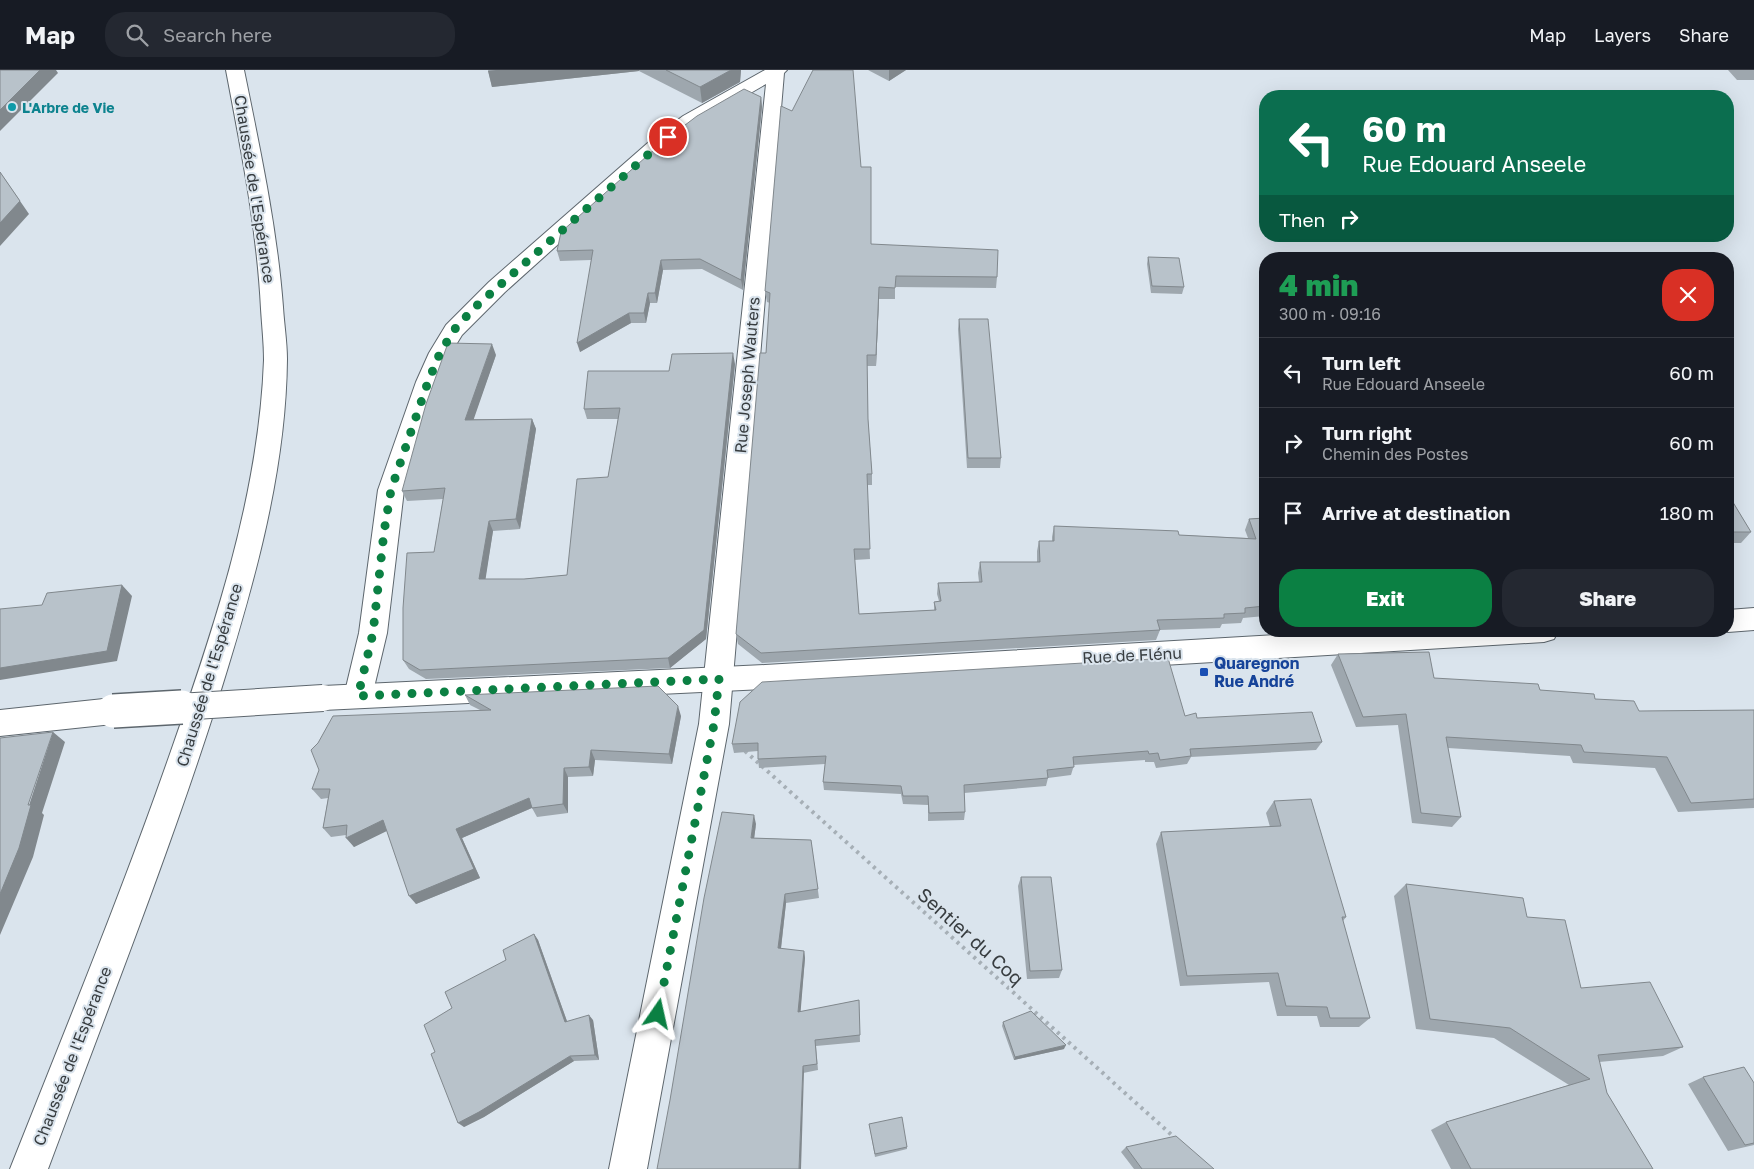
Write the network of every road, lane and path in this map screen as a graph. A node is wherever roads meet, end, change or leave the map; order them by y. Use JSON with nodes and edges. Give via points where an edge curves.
{"nodes":[{"id":1,"x":235,"y":70,"type":"edge"},
{"id":2,"x":777,"y":70,"type":"edge"},
{"id":3,"x":1754,"y":619,"type":"edge"},
{"id":4,"x":1734,"y":620,"type":"edge"},
{"id":5,"x":1441,"y":637,"type":"edge"},
{"id":6,"x":719,"y":679,"type":"junction"},
{"id":7,"x":358,"y":696,"type":"junction"},
{"id":8,"x":0,"y":723,"type":"edge"},
{"id":9,"x":714,"y":724,"type":"junction"},
{"id":10,"x":1180,"y":1142,"type":"edge"},
{"id":11,"x":29,"y":1169,"type":"edge"},
{"id":12,"x":628,"y":1169,"type":"edge"}],
"edges":[{"from":1,"to":11,"type":"street","name":"Chaussée de l'Espérance","via":[[264,224],[275,354],[269,431],[254,520],[224,638],[172,793]]},
{"from":2,"to":6,"type":"street","name":"Rue Joseph Wauters"},
{"from":2,"to":7,"type":"street","via":[[715,105],[657,145],[497,287],[454,330],[428,382],[391,490],[373,633]]},
{"from":3,"to":4,"type":"street"},
{"from":5,"to":6,"type":"street","name":"Rue de Flénu"},
{"from":6,"to":7,"type":"street","name":"Rue de Flénu"},
{"from":6,"to":9,"type":"street","name":"Rue Joseph Wauters"},
{"from":7,"to":8,"type":"street","name":"Rue de Flénu","bridge":true,"via":[[113,711]]},
{"from":9,"to":10,"type":"path","name":"Sentier du Coq"},
{"from":9,"to":12,"type":"street","name":"Rue Joseph Wauters"}]}
